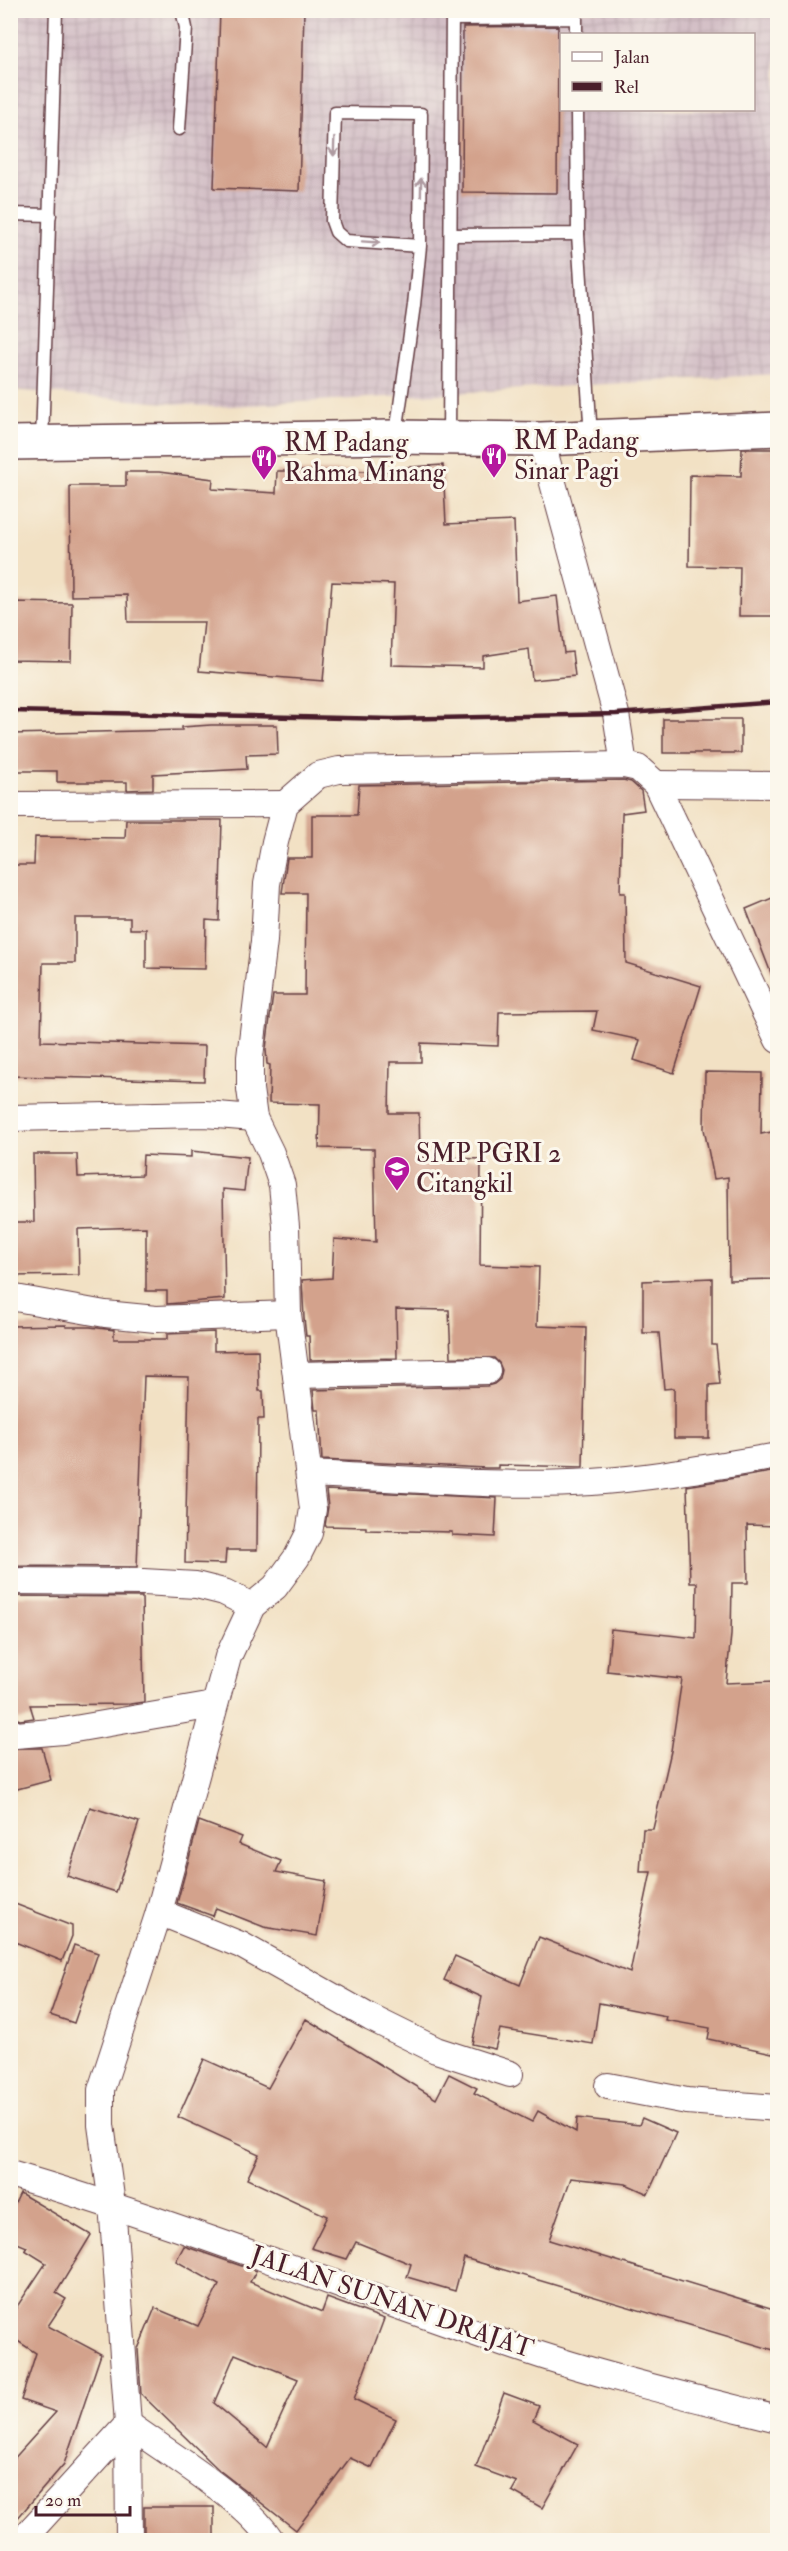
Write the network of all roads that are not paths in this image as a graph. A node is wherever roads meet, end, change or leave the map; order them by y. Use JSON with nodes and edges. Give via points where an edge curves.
{"nodes":[{"id":1,"x":56,"y":10,"type":"edge"},
{"id":2,"x":182,"y":10,"type":"edge"},
{"id":3,"x":452,"y":15,"type":"edge"},
{"id":4,"x":576,"y":33,"type":"edge"},
{"id":5,"x":577,"y":111,"type":"edge"},
{"id":6,"x":178,"y":129,"type":"dead end"},
{"id":7,"x":10,"y":214,"type":"edge"},
{"id":8,"x":50,"y":215,"type":"junction"},
{"id":9,"x":578,"y":234,"type":"junction"},
{"id":10,"x":451,"y":235,"type":"junction"},
{"id":11,"x":420,"y":246,"type":"junction"},
{"id":12,"x":777,"y":429,"type":"edge"},
{"id":13,"x":591,"y":436,"type":"junction"},
{"id":14,"x":395,"y":437,"type":"junction"},
{"id":15,"x":449,"y":438,"type":"junction"},
{"id":16,"x":541,"y":439,"type":"junction"},
{"id":17,"x":26,"y":443,"type":"edge"},
{"id":18,"x":624,"y":765,"type":"junction"},
{"id":19,"x":656,"y":784,"type":"junction"},
{"id":20,"x":777,"y":785,"type":"edge"},
{"id":21,"x":285,"y":804,"type":"junction"},
{"id":22,"x":10,"y":805,"type":"edge"},
{"id":23,"x":777,"y":1040,"type":"edge"},
{"id":24,"x":10,"y":1118,"type":"edge"},
{"id":25,"x":254,"y":1118,"type":"junction"},
{"id":26,"x":10,"y":1297,"type":"edge"},
{"id":27,"x":288,"y":1314,"type":"junction"},
{"id":28,"x":487,"y":1371,"type":"dead end"},
{"id":29,"x":296,"y":1375,"type":"junction"},
{"id":30,"x":777,"y":1456,"type":"edge"},
{"id":31,"x":309,"y":1474,"type":"junction"},
{"id":32,"x":10,"y":1581,"type":"edge"},
{"id":33,"x":252,"y":1606,"type":"junction"},
{"id":34,"x":214,"y":1705,"type":"junction"},
{"id":35,"x":10,"y":1731,"type":"edge"},
{"id":36,"x":159,"y":1912,"type":"junction"},
{"id":37,"x":510,"y":2074,"type":"dead end"},
{"id":38,"x":608,"y":2086,"type":"dead end"},
{"id":39,"x":777,"y":2108,"type":"edge"},
{"id":40,"x":10,"y":2174,"type":"edge"},
{"id":41,"x":112,"y":2204,"type":"junction"},
{"id":42,"x":777,"y":2419,"type":"edge"},
{"id":43,"x":128,"y":2424,"type":"junction"},
{"id":44,"x":22,"y":2541,"type":"edge"},
{"id":45,"x":129,"y":2541,"type":"edge"},
{"id":46,"x":271,"y":2541,"type":"edge"}],
"edges":[{"from":1,"to":8,"type":"lane"},
{"from":2,"to":6,"type":"lane","via":[[186,27]]},
{"from":3,"to":4,"type":"lane","via":[[576,18]]},
{"from":3,"to":10,"type":"lane"},
{"from":5,"to":9,"type":"lane"},
{"from":7,"to":8,"type":"lane"},
{"from":8,"to":17,"type":"lane"},
{"from":9,"to":10,"type":"lane"},
{"from":9,"to":13,"type":"lane"},
{"from":10,"to":15,"type":"lane"},
{"from":11,"to":11,"type":"lane","one_way":true,"via":[[421,114],[335,112],[332,221],[336,232],[346,241]]},
{"from":11,"to":14,"type":"lane"},
{"from":12,"to":13,"type":"highway"},
{"from":13,"to":16,"type":"highway"},
{"from":14,"to":15,"type":"highway"},
{"from":14,"to":17,"type":"highway"},
{"from":15,"to":16,"type":"highway"},
{"from":16,"to":18,"type":"street","via":[[616,714]]},
{"from":18,"to":19,"type":"street","via":[[638,768]]},
{"from":18,"to":21,"type":"street","via":[[339,770],[318,775]]},
{"from":19,"to":20,"type":"street"},
{"from":19,"to":23,"type":"street"},
{"from":21,"to":22,"type":"street"},
{"from":21,"to":25,"type":"street","via":[[267,884],[255,1002],[250,1057]]},
{"from":24,"to":25,"type":"street","via":[[205,1114]]},
{"from":25,"to":27,"type":"street","via":[[282,1185]]},
{"from":26,"to":27,"type":"street","via":[[156,1319]]},
{"from":27,"to":29,"type":"street"},
{"from":28,"to":29,"type":"street"},
{"from":29,"to":31,"type":"street"},
{"from":30,"to":31,"type":"street","via":[[680,1473],[592,1482],[518,1483]]},
{"from":31,"to":33,"type":"street","via":[[313,1509],[309,1533],[274,1587]]},
{"from":32,"to":33,"type":"street","via":[[196,1585],[224,1592]]},
{"from":33,"to":34,"type":"street","via":[[228,1658]]},
{"from":34,"to":35,"type":"street","via":[[63,1731],[16,1735]]},
{"from":34,"to":36,"type":"street"},
{"from":36,"to":37,"type":"street","via":[[241,1945],[436,2050]]},
{"from":36,"to":41,"type":"street","via":[[101,2090],[101,2125]]},
{"from":38,"to":39,"type":"street","via":[[687,2101]]},
{"from":40,"to":41,"type":"street","name":"JALAN SUNAN DRAJAT"},
{"from":41,"to":42,"type":"street","name":"JALAN SUNAN DRAJAT","via":[[518,2348]]},
{"from":41,"to":43,"type":"street"},
{"from":43,"to":44,"type":"street"},
{"from":43,"to":45,"type":"street"},
{"from":43,"to":46,"type":"street","via":[[235,2502],[256,2520]]}]}
